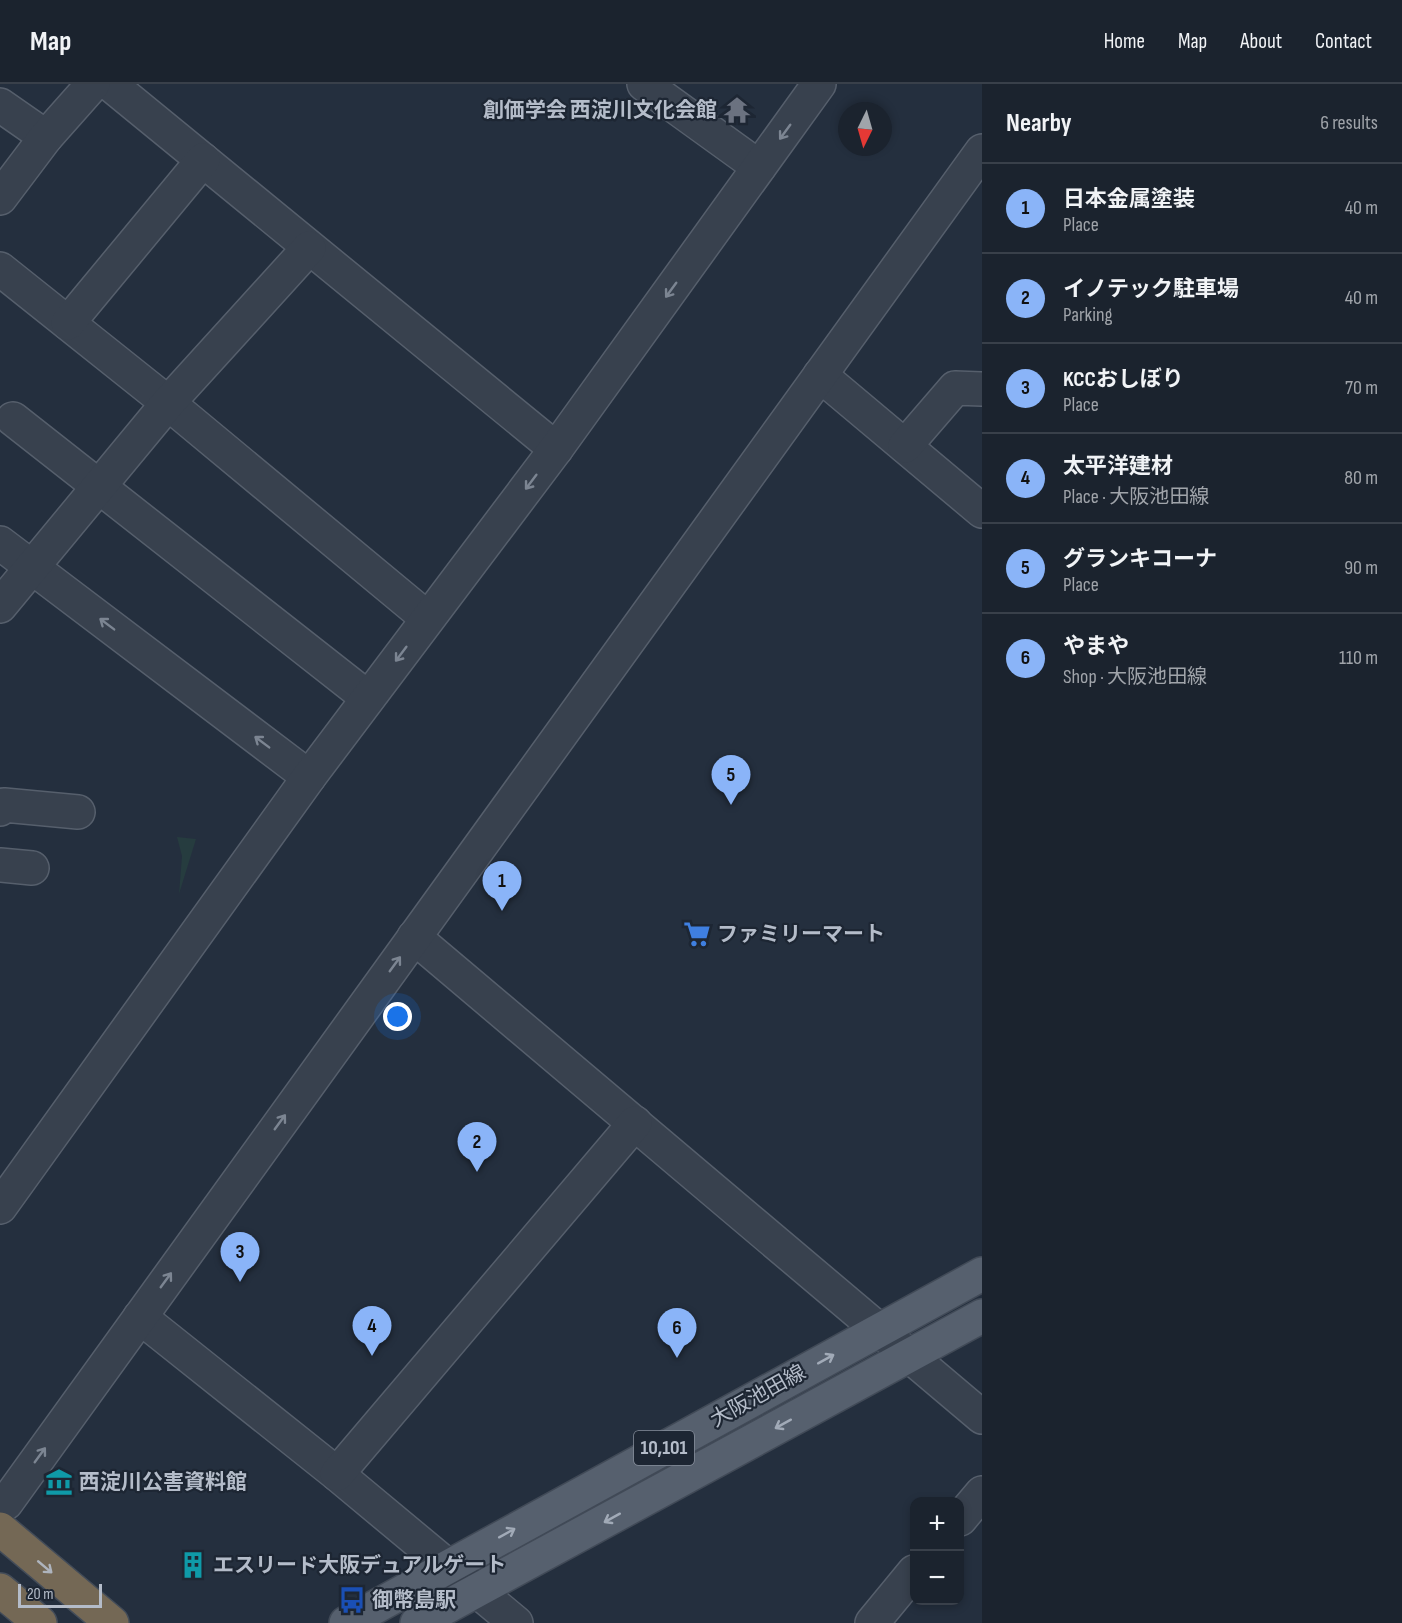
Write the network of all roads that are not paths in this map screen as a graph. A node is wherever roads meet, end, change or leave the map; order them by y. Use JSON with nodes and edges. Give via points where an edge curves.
{"nodes":[{"id":1,"x":93,"y":84,"type":"edge"},
{"id":2,"x":110,"y":84,"type":"edge"},
{"id":3,"x":644,"y":84,"type":"edge"},
{"id":4,"x":819,"y":84,"type":"edge"},
{"id":5,"x":0,"y":105,"type":"edge"},
{"id":6,"x":46,"y":137,"type":"junction"},
{"id":7,"x":203,"y":160,"type":"junction"},
{"id":8,"x":759,"y":167,"type":"junction"},
{"id":9,"x":977,"y":169,"type":"edge"},
{"id":10,"x":0,"y":198,"type":"edge"},
{"id":11,"x":309,"y":248,"type":"junction"},
{"id":12,"x":0,"y":269,"type":"edge"},
{"id":13,"x":68,"y":323,"type":"junction"},
{"id":14,"x":820,"y":375,"type":"junction"},
{"id":15,"x":982,"y":389,"type":"edge"},
{"id":16,"x":168,"y":403,"type":"junction"},
{"id":17,"x":14,"y":419,"type":"dead end"},
{"id":18,"x":905,"y":447,"type":"junction"},
{"id":19,"x":556,"y":449,"type":"junction"},
{"id":20,"x":99,"y":486,"type":"junction"},
{"id":21,"x":982,"y":511,"type":"edge"},
{"id":22,"x":0,"y":543,"type":"edge"},
{"id":23,"x":33,"y":567,"type":"junction"},
{"id":24,"x":0,"y":606,"type":"edge"},
{"id":25,"x":427,"y":618,"type":"junction"},
{"id":26,"x":368,"y":698,"type":"junction"},
{"id":27,"x":309,"y":777,"type":"junction"},
{"id":28,"x":0,"y":809,"type":"edge"},
{"id":29,"x":78,"y":812,"type":"dead end"},
{"id":30,"x":0,"y":865,"type":"edge"},
{"id":31,"x":32,"y":868,"type":"dead end"},
{"id":32,"x":414,"y":937,"type":"junction"},
{"id":33,"x":635,"y":1123,"type":"junction"},
{"id":34,"x":0,"y":1207,"type":"edge"},
{"id":35,"x":982,"y":1274,"type":"edge"},
{"id":36,"x":982,"y":1316,"type":"edge"},
{"id":37,"x":140,"y":1317,"type":"junction"},
{"id":38,"x":879,"y":1330,"type":"junction"},
{"id":39,"x":909,"y":1355,"type":"junction"},
{"id":40,"x":982,"y":1417,"type":"edge"},
{"id":41,"x":337,"y":1474,"type":"junction"},
{"id":42,"x":982,"y":1493,"type":"edge"},
{"id":43,"x":964,"y":1515,"type":"edge"},
{"id":44,"x":3,"y":1516,"type":"edge"},
{"id":45,"x":447,"y":1566,"type":"junction"},
{"id":46,"x":910,"y":1578,"type":"edge"},
{"id":47,"x":0,"y":1590,"type":"edge"},
{"id":48,"x":477,"y":1591,"type":"junction"},
{"id":49,"x":40,"y":1623,"type":"edge"},
{"id":50,"x":112,"y":1623,"type":"edge"},
{"id":51,"x":346,"y":1623,"type":"edge"},
{"id":52,"x":417,"y":1623,"type":"edge"},
{"id":53,"x":516,"y":1623,"type":"edge"},
{"id":54,"x":872,"y":1623,"type":"edge"}],
"edges":[{"from":1,"to":6,"type":"street"},
{"from":2,"to":7,"type":"street"},
{"from":3,"to":8,"type":"street"},
{"from":4,"to":8,"type":"street","one_way":true},
{"from":5,"to":6,"type":"street"},
{"from":6,"to":10,"type":"street"},
{"from":7,"to":11,"type":"street"},
{"from":7,"to":13,"type":"street"},
{"from":8,"to":19,"type":"street","one_way":true},
{"from":9,"to":14,"type":"street"},
{"from":11,"to":16,"type":"street"},
{"from":11,"to":19,"type":"street"},
{"from":12,"to":13,"type":"street"},
{"from":13,"to":16,"type":"street"},
{"from":14,"to":18,"type":"street"},
{"from":14,"to":32,"type":"street"},
{"from":15,"to":18,"type":"street","via":[[955,388]]},
{"from":16,"to":20,"type":"street"},
{"from":16,"to":25,"type":"street"},
{"from":17,"to":20,"type":"street"},
{"from":18,"to":21,"type":"street"},
{"from":19,"to":25,"type":"street","one_way":true},
{"from":20,"to":23,"type":"street"},
{"from":20,"to":26,"type":"street"},
{"from":22,"to":23,"type":"street"},
{"from":23,"to":24,"type":"street"},
{"from":27,"to":23,"type":"street","one_way":true},
{"from":25,"to":26,"type":"street","one_way":true},
{"from":26,"to":27,"type":"street"},
{"from":27,"to":34,"type":"street"},
{"from":28,"to":29,"type":"street","via":[[4,805]]},
{"from":30,"to":31,"type":"street"},
{"from":32,"to":33,"type":"street"},
{"from":37,"to":32,"type":"street","one_way":true},
{"from":33,"to":38,"type":"street"},
{"from":33,"to":41,"type":"street"},
{"from":35,"to":38,"type":"main road","name":"大阪池田線","number":"10,101"},
{"from":36,"to":39,"type":"main road","name":"大阪池田線","number":"10,101"},
{"from":37,"to":41,"type":"street"},
{"from":44,"to":37,"type":"street","one_way":true},
{"from":38,"to":39,"type":"street"},
{"from":45,"to":38,"type":"main road","name":"大阪池田線","number":"10,101","one_way":true},
{"from":39,"to":40,"type":"street"},
{"from":39,"to":48,"type":"main road","name":"大阪池田線","number":"10,101","one_way":true},
{"from":41,"to":45,"type":"street"},
{"from":42,"to":43,"type":"street"},
{"from":44,"to":50,"type":"highway","one_way":true},
{"from":45,"to":48,"type":"street"},
{"from":45,"to":51,"type":"main road","name":"大阪池田線","number":"10,101"},
{"from":46,"to":54,"type":"street"},
{"from":47,"to":49,"type":"highway"},
{"from":48,"to":52,"type":"main road","name":"大阪池田線","number":"10,101"},
{"from":48,"to":53,"type":"street"}]}
